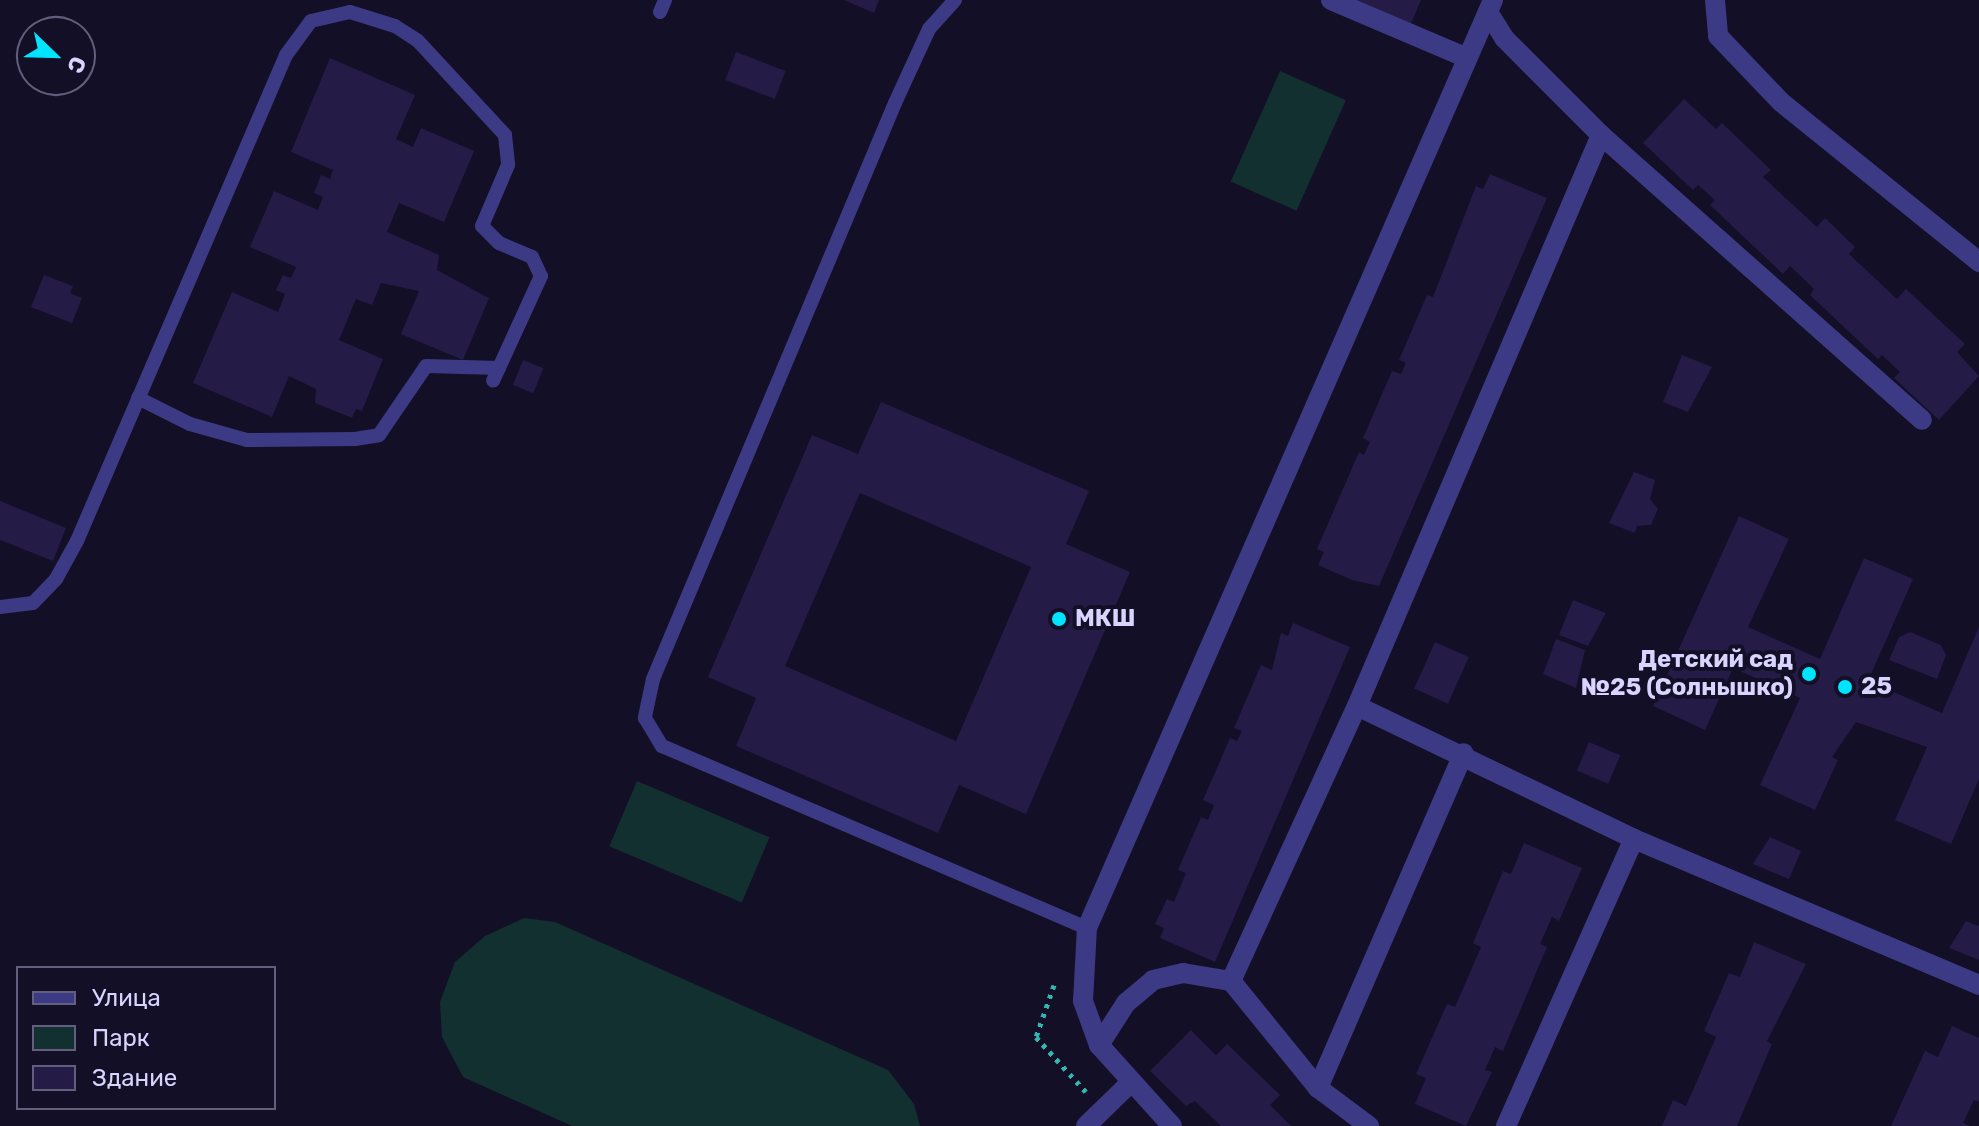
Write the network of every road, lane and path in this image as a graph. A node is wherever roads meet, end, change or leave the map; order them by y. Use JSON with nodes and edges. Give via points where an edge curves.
{"nodes":[{"id":1,"x":955,"y":0,"type":"edge"},
{"id":2,"x":1331,"y":0,"type":"edge"},
{"id":3,"x":1715,"y":0,"type":"edge"},
{"id":4,"x":1491,"y":6,"type":"edge"},
{"id":5,"x":1467,"y":58,"type":"junction"},
{"id":6,"x":1601,"y":135,"type":"junction"},
{"id":7,"x":1979,"y":262,"type":"edge"},
{"id":8,"x":138,"y":398,"type":"junction"},
{"id":9,"x":1922,"y":420,"type":"dead end"},
{"id":10,"x":0,"y":607,"type":"edge"},
{"id":11,"x":1357,"y":706,"type":"junction"},
{"id":12,"x":1464,"y":753,"type":"junction"},
{"id":13,"x":1634,"y":839,"type":"junction"},
{"id":14,"x":1087,"y":928,"type":"junction"},
{"id":15,"x":1231,"y":981,"type":"junction"},
{"id":16,"x":1979,"y":985,"type":"edge"},
{"id":17,"x":1099,"y":1045,"type":"junction"},
{"id":18,"x":1128,"y":1085,"type":"junction"},
{"id":19,"x":1318,"y":1088,"type":"junction"},
{"id":20,"x":1086,"y":1126,"type":"edge"},
{"id":21,"x":1172,"y":1126,"type":"edge"},
{"id":22,"x":1369,"y":1126,"type":"edge"},
{"id":23,"x":1506,"y":1126,"type":"edge"}],
"edges":[{"from":1,"to":14,"type":"lane","via":[[929,29],[889,117],[653,679],[645,718],[662,746]]},
{"from":2,"to":5,"type":"street"},
{"from":3,"to":7,"type":"street","via":[[1718,36],[1781,102]]},
{"from":4,"to":5,"type":"street"},
{"from":4,"to":6,"type":"street","via":[[1504,38]]},
{"from":5,"to":14,"type":"street"},
{"from":6,"to":9,"type":"street"},
{"from":6,"to":11,"type":"street"},
{"from":8,"to":8,"type":"lane","via":[[296,35],[311,21],[350,12],[418,41],[505,135],[508,165],[482,226],[499,243],[532,257],[541,276],[496,375],[426,366],[379,435],[355,439],[247,440],[190,424]]},
{"from":8,"to":10,"type":"lane","via":[[56,579],[33,603]]},
{"from":11,"to":12,"type":"street"},
{"from":11,"to":15,"type":"street"},
{"from":12,"to":13,"type":"street"},
{"from":12,"to":19,"type":"street"},
{"from":13,"to":16,"type":"street"},
{"from":13,"to":23,"type":"street"},
{"from":14,"to":17,"type":"street","via":[[1083,1001]]},
{"from":15,"to":17,"type":"street","via":[[1183,973],[1153,980],[1126,1003]]},
{"from":15,"to":19,"type":"street"},
{"from":17,"to":18,"type":"street"},
{"from":18,"to":20,"type":"street"},
{"from":18,"to":21,"type":"street"},
{"from":19,"to":22,"type":"street"}]}
